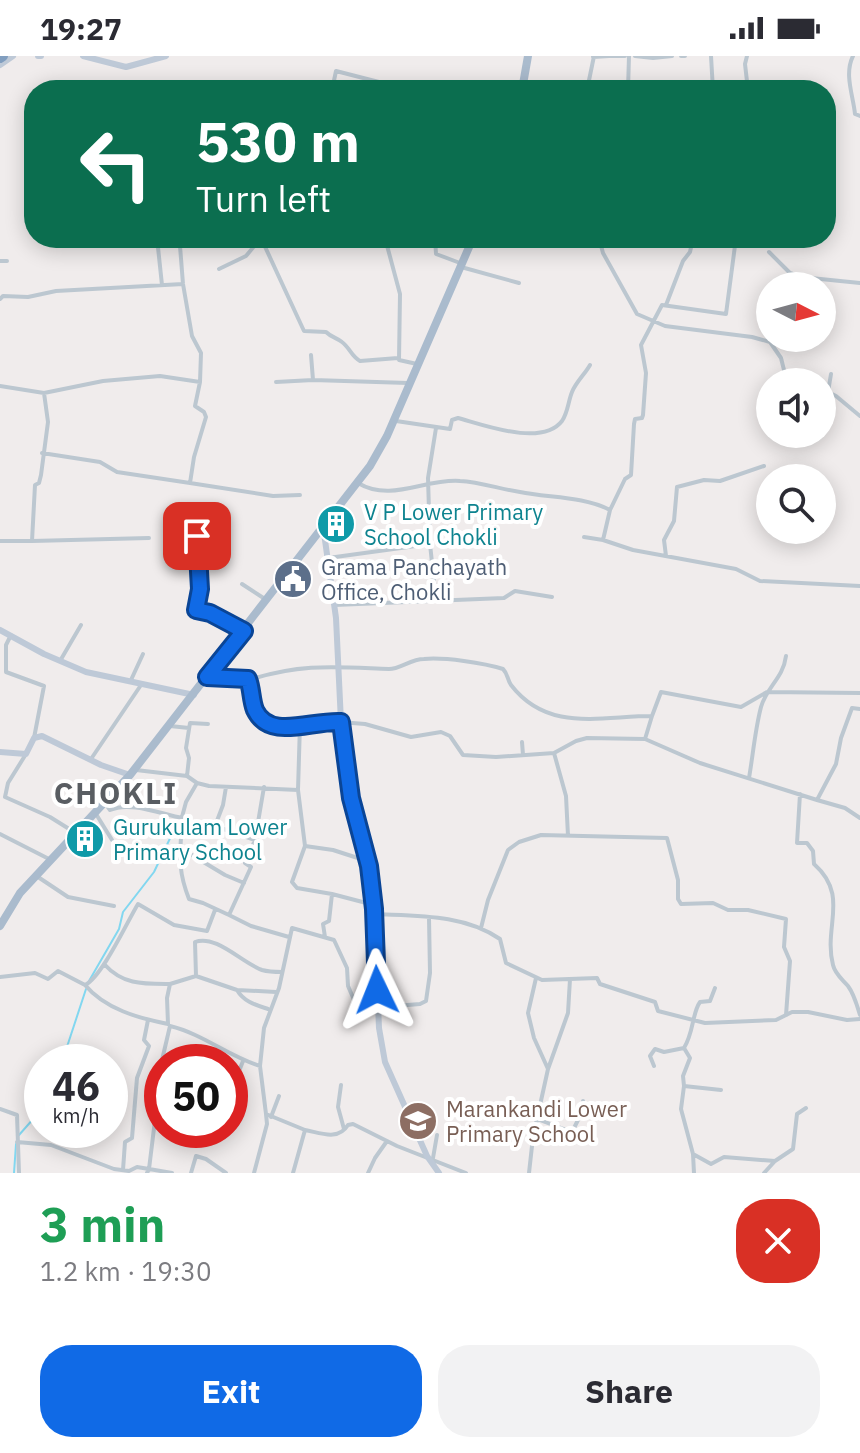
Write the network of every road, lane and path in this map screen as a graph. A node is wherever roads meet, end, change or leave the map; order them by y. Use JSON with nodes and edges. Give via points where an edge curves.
{"nodes":[{"id":1,"x":13,"y":56,"type":"edge"},
{"id":2,"x":83,"y":56,"type":"edge"},
{"id":3,"x":166,"y":56,"type":"edge"},
{"id":4,"x":528,"y":56,"type":"edge"},
{"id":5,"x":593,"y":56,"type":"edge"},
{"id":6,"x":609,"y":56,"type":"edge"},
{"id":7,"x":627,"y":56,"type":"edge"},
{"id":8,"x":635,"y":56,"type":"edge"},
{"id":9,"x":672,"y":56,"type":"edge"},
{"id":10,"x":711,"y":56,"type":"edge"},
{"id":11,"x":747,"y":56,"type":"edge"},
{"id":12,"x":853,"y":56,"type":"edge"},
{"id":13,"x":653,"y":57,"type":"edge"},
{"id":14,"x":0,"y":65,"type":"edge"},
{"id":15,"x":335,"y":80,"type":"edge"},
{"id":16,"x":372,"y":80,"type":"edge"},
{"id":17,"x":524,"y":80,"type":"edge"},
{"id":18,"x":589,"y":80,"type":"edge"},
{"id":19,"x":628,"y":80,"type":"edge"},
{"id":20,"x":712,"y":80,"type":"edge"},
{"id":21,"x":747,"y":80,"type":"edge"},
{"id":22,"x":860,"y":116,"type":"edge"},
{"id":23,"x":158,"y":248,"type":"edge"},
{"id":24,"x":180,"y":248,"type":"edge"},
{"id":25,"x":253,"y":248,"type":"edge"},
{"id":26,"x":266,"y":248,"type":"edge"},
{"id":27,"x":388,"y":248,"type":"edge"},
{"id":28,"x":435,"y":248,"type":"edge"},
{"id":29,"x":468,"y":248,"type":"edge"},
{"id":30,"x":602,"y":248,"type":"edge"},
{"id":31,"x":691,"y":248,"type":"edge"},
{"id":32,"x":735,"y":248,"type":"edge"},
{"id":33,"x":769,"y":252,"type":"dead end"},
{"id":34,"x":0,"y":261,"type":"edge"},
{"id":35,"x":7,"y":261,"type":"dead end"},
{"id":36,"x":459,"y":265,"type":"junction"},
{"id":37,"x":219,"y":269,"type":"dead end"},
{"id":38,"x":519,"y":283,"type":"dead end"},
{"id":39,"x":860,"y":283,"type":"edge"},
{"id":40,"x":183,"y":284,"type":"junction"},
{"id":41,"x":162,"y":285,"type":"junction"},
{"id":42,"x":0,"y":299,"type":"edge"},
{"id":43,"x":666,"y":305,"type":"junction"},
{"id":44,"x":654,"y":322,"type":"junction"},
{"id":45,"x":311,"y":355,"type":"dead end"},
{"id":46,"x":398,"y":358,"type":"junction"},
{"id":47,"x":417,"y":364,"type":"junction"},
{"id":48,"x":590,"y":365,"type":"dead end"},
{"id":49,"x":784,"y":368,"type":"edge"},
{"id":50,"x":313,"y":380,"type":"junction"},
{"id":51,"x":200,"y":382,"type":"junction"},
{"id":52,"x":276,"y":382,"type":"dead end"},
{"id":53,"x":408,"y":383,"type":"junction"},
{"id":54,"x":0,"y":386,"type":"edge"},
{"id":55,"x":44,"y":393,"type":"junction"},
{"id":56,"x":836,"y":398,"type":"edge"},
{"id":57,"x":860,"y":416,"type":"edge"},
{"id":58,"x":393,"y":420,"type":"junction"},
{"id":59,"x":436,"y":428,"type":"junction"},
{"id":60,"x":42,"y":453,"type":"junction"},
{"id":61,"x":756,"y":469,"type":"edge"},
{"id":62,"x":190,"y":483,"type":"junction"},
{"id":63,"x":358,"y":483,"type":"junction"},
{"id":64,"x":428,"y":485,"type":"junction"},
{"id":65,"x":300,"y":495,"type":"dead end"},
{"id":66,"x":610,"y":510,"type":"junction"},
{"id":67,"x":323,"y":526,"type":"junction"},
{"id":68,"x":197,"y":536,"type":"dead end"},
{"id":69,"x":584,"y":537,"type":"dead end"},
{"id":70,"x":149,"y":538,"type":"dead end"},
{"id":71,"x":603,"y":540,"type":"junction"},
{"id":72,"x":0,"y":541,"type":"edge"},
{"id":73,"x":32,"y":541,"type":"junction"},
{"id":74,"x":430,"y":544,"type":"junction"},
{"id":75,"x":666,"y":556,"type":"junction"},
{"id":76,"x":328,"y":558,"type":"junction"},
{"id":77,"x":242,"y":584,"type":"dead end"},
{"id":78,"x":860,"y":586,"type":"edge"},
{"id":79,"x":552,"y":597,"type":"dead end"},
{"id":80,"x":436,"y":600,"type":"junction"},
{"id":81,"x":267,"y":601,"type":"junction"},
{"id":82,"x":334,"y":605,"type":"junction"},
{"id":83,"x":81,"y":625,"type":"dead end"},
{"id":84,"x":0,"y":630,"type":"edge"},
{"id":85,"x":244,"y":631,"type":"junction"},
{"id":86,"x":11,"y":635,"type":"junction"},
{"id":87,"x":143,"y":654,"type":"dead end"},
{"id":88,"x":786,"y":656,"type":"dead end"},
{"id":89,"x":60,"y":661,"type":"junction"},
{"id":90,"x":338,"y":666,"type":"junction"},
{"id":91,"x":207,"y":677,"type":"junction"},
{"id":92,"x":131,"y":680,"type":"junction"},
{"id":93,"x":249,"y":680,"type":"junction"},
{"id":94,"x":142,"y":683,"type":"junction"},
{"id":95,"x":767,"y":692,"type":"junction"},
{"id":96,"x":860,"y":693,"type":"edge"},
{"id":97,"x":194,"y":695,"type":"junction"},
{"id":98,"x":860,"y":709,"type":"edge"},
{"id":99,"x":652,"y":716,"type":"junction"},
{"id":100,"x":341,"y":722,"type":"junction"},
{"id":101,"x":208,"y":724,"type":"dead end"},
{"id":102,"x":300,"y":724,"type":"junction"},
{"id":103,"x":168,"y":725,"type":"junction"},
{"id":104,"x":189,"y":728,"type":"junction"},
{"id":105,"x":34,"y":738,"type":"junction"},
{"id":106,"x":645,"y":739,"type":"junction"},
{"id":107,"x":522,"y":742,"type":"dead end"},
{"id":108,"x":0,"y":752,"type":"edge"},
{"id":109,"x":554,"y":753,"type":"junction"},
{"id":110,"x":26,"y":754,"type":"junction"},
{"id":111,"x":523,"y":755,"type":"junction"},
{"id":112,"x":91,"y":759,"type":"junction"},
{"id":113,"x":132,"y":772,"type":"junction"},
{"id":114,"x":187,"y":776,"type":"junction"},
{"id":115,"x":749,"y":778,"type":"junction"},
{"id":116,"x":197,"y":783,"type":"junction"},
{"id":117,"x":226,"y":787,"type":"junction"},
{"id":118,"x":264,"y":787,"type":"junction"},
{"id":119,"x":298,"y":790,"type":"junction"},
{"id":120,"x":800,"y":794,"type":"junction"},
{"id":121,"x":3,"y":798,"type":"edge"},
{"id":122,"x":817,"y":800,"type":"junction"},
{"id":123,"x":105,"y":803,"type":"junction"},
{"id":124,"x":96,"y":814,"type":"junction"},
{"id":125,"x":182,"y":818,"type":"junction"},
{"id":126,"x":860,"y":818,"type":"edge"},
{"id":127,"x":0,"y":834,"type":"edge"},
{"id":128,"x":75,"y":834,"type":"junction"},
{"id":129,"x":568,"y":836,"type":"junction"},
{"id":130,"x":112,"y":840,"type":"dead end"},
{"id":131,"x":255,"y":840,"type":"junction"},
{"id":132,"x":305,"y":846,"type":"junction"},
{"id":133,"x":172,"y":847,"type":"dead end"},
{"id":134,"x":180,"y":850,"type":"junction"},
{"id":135,"x":51,"y":860,"type":"junction"},
{"id":136,"x":367,"y":861,"type":"junction"},
{"id":137,"x":36,"y":876,"type":"junction"},
{"id":138,"x":244,"y":883,"type":"junction"},
{"id":139,"x":332,"y":894,"type":"junction"},
{"id":140,"x":374,"y":905,"type":"junction"},
{"id":141,"x":114,"y":906,"type":"dead end"},
{"id":142,"x":215,"y":910,"type":"junction"},
{"id":143,"x":374,"y":914,"type":"junction"},
{"id":144,"x":229,"y":915,"type":"junction"},
{"id":145,"x":429,"y":917,"type":"junction"},
{"id":146,"x":0,"y":926,"type":"edge"},
{"id":147,"x":481,"y":928,"type":"junction"},
{"id":148,"x":207,"y":931,"type":"junction"},
{"id":149,"x":289,"y":937,"type":"junction"},
{"id":150,"x":325,"y":937,"type":"junction"},
{"id":151,"x":204,"y":940,"type":"junction"},
{"id":152,"x":104,"y":964,"type":"junction"},
{"id":153,"x":282,"y":972,"type":"junction"},
{"id":154,"x":196,"y":976,"type":"junction"},
{"id":155,"x":0,"y":977,"type":"edge"},
{"id":156,"x":536,"y":978,"type":"junction"},
{"id":157,"x":570,"y":978,"type":"junction"},
{"id":158,"x":170,"y":984,"type":"junction"},
{"id":159,"x":85,"y":985,"type":"junction"},
{"id":160,"x":715,"y":988,"type":"dead end"},
{"id":161,"x":237,"y":990,"type":"junction"},
{"id":162,"x":277,"y":992,"type":"junction"},
{"id":163,"x":377,"y":1008,"type":"junction"},
{"id":164,"x":269,"y":1010,"type":"junction"},
{"id":165,"x":786,"y":1015,"type":"junction"},
{"id":166,"x":860,"y":1017,"type":"edge"},
{"id":167,"x":696,"y":1019,"type":"junction"},
{"id":168,"x":148,"y":1020,"type":"junction"},
{"id":169,"x":169,"y":1025,"type":"junction"},
{"id":170,"x":213,"y":1044,"type":"edge"},
{"id":171,"x":684,"y":1048,"type":"junction"},
{"id":172,"x":248,"y":1062,"type":"edge"},
{"id":173,"x":260,"y":1066,"type":"junction"},
{"id":174,"x":654,"y":1066,"type":"dead end"},
{"id":175,"x":548,"y":1069,"type":"junction"},
{"id":176,"x":341,"y":1085,"type":"dead end"},
{"id":177,"x":684,"y":1086,"type":"junction"},
{"id":178,"x":721,"y":1090,"type":"dead end"},
{"id":179,"x":279,"y":1096,"type":"dead end"},
{"id":180,"x":583,"y":1101,"type":"dead end"},
{"id":181,"x":806,"y":1108,"type":"dead end"},
{"id":182,"x":0,"y":1109,"type":"edge"},
{"id":183,"x":269,"y":1116,"type":"junction"},
{"id":184,"x":537,"y":1119,"type":"junction"},
{"id":185,"x":305,"y":1130,"type":"junction"},
{"id":186,"x":344,"y":1131,"type":"junction"},
{"id":187,"x":437,"y":1135,"type":"dead end"},
{"id":188,"x":17,"y":1139,"type":"junction"},
{"id":189,"x":387,"y":1141,"type":"junction"},
{"id":190,"x":693,"y":1154,"type":"junction"},
{"id":191,"x":430,"y":1159,"type":"junction"},
{"id":192,"x":775,"y":1161,"type":"junction"},
{"id":193,"x":123,"y":1170,"type":"junction"},
{"id":194,"x":148,"y":1171,"type":"edge"},
{"id":195,"x":19,"y":1173,"type":"edge"},
{"id":196,"x":172,"y":1173,"type":"edge"},
{"id":197,"x":191,"y":1173,"type":"edge"},
{"id":198,"x":226,"y":1173,"type":"edge"},
{"id":199,"x":254,"y":1173,"type":"edge"},
{"id":200,"x":293,"y":1173,"type":"edge"},
{"id":201,"x":368,"y":1173,"type":"edge"},
{"id":202,"x":426,"y":1173,"type":"edge"},
{"id":203,"x":439,"y":1173,"type":"edge"},
{"id":204,"x":466,"y":1173,"type":"edge"},
{"id":205,"x":529,"y":1173,"type":"edge"},
{"id":206,"x":694,"y":1173,"type":"edge"},
{"id":207,"x":764,"y":1173,"type":"edge"}],
"edges":[{"from":1,"to":14,"type":"main road"},
{"from":2,"to":3,"type":"main road","via":[[126,67]]},
{"from":4,"to":17,"type":"main road"},
{"from":5,"to":6,"type":"street"},
{"from":5,"to":18,"type":"street"},
{"from":6,"to":7,"type":"street"},
{"from":7,"to":19,"type":"street"},
{"from":8,"to":13,"type":"street"},
{"from":9,"to":13,"type":"street"},
{"from":10,"to":20,"type":"street"},
{"from":11,"to":21,"type":"street"},
{"from":12,"to":22,"type":"street","via":[[850,84],[855,114]]},
{"from":15,"to":16,"type":"street","via":[[336,71]]},
{"from":23,"to":41,"type":"street"},
{"from":24,"to":40,"type":"street"},
{"from":25,"to":37,"type":"street"},
{"from":26,"to":46,"type":"street","via":[[304,331],[326,332],[360,361]]},
{"from":27,"to":46,"type":"street","via":[[400,294]]},
{"from":28,"to":36,"type":"street","via":[[440,257]]},
{"from":29,"to":36,"type":"main road"},
{"from":30,"to":44,"type":"street","via":[[632,307]]},
{"from":31,"to":43,"type":"street"},
{"from":32,"to":43,"type":"street","via":[[726,314]]},
{"from":33,"to":39,"type":"street","via":[[801,277]]},
{"from":34,"to":35,"type":"street"},
{"from":36,"to":38,"type":"street"},
{"from":36,"to":47,"type":"main road"},
{"from":40,"to":41,"type":"street"},
{"from":40,"to":51,"type":"street","via":[[192,336],[202,358]]},
{"from":41,"to":42,"type":"street"},
{"from":43,"to":44,"type":"street"},
{"from":44,"to":49,"type":"street","via":[[770,342]]},
{"from":44,"to":66,"type":"street","via":[[641,345],[646,392],[642,418],[634,424],[631,475]]},
{"from":45,"to":50,"type":"street"},
{"from":46,"to":47,"type":"street"},
{"from":47,"to":53,"type":"main road"},
{"from":48,"to":59,"type":"street","via":[[560,424],[545,432],[498,429],[458,418],[450,429]]},
{"from":50,"to":52,"type":"street"},
{"from":50,"to":53,"type":"street"},
{"from":51,"to":55,"type":"street","via":[[160,376]]},
{"from":51,"to":62,"type":"street","via":[[195,406],[206,417]]},
{"from":53,"to":58,"type":"main road"},
{"from":54,"to":55,"type":"street"},
{"from":55,"to":60,"type":"street","via":[[48,422]]},
{"from":56,"to":57,"type":"street"},
{"from":58,"to":59,"type":"street"},
{"from":58,"to":63,"type":"main road"},
{"from":59,"to":64,"type":"street"},
{"from":60,"to":62,"type":"street"},
{"from":60,"to":73,"type":"street","via":[[33,495]]},
{"from":61,"to":75,"type":"street","via":[[677,487],[674,521],[664,540]]},
{"from":62,"to":65,"type":"street"},
{"from":63,"to":64,"type":"street","via":[[403,490]]},
{"from":63,"to":67,"type":"main road"},
{"from":64,"to":66,"type":"street","via":[[460,481]]},
{"from":64,"to":74,"type":"street"},
{"from":66,"to":71,"type":"street"},
{"from":67,"to":76,"type":"main road"},
{"from":67,"to":81,"type":"main road"},
{"from":68,"to":85,"type":"street","via":[[200,589],[194,614],[210,613]]},
{"from":69,"to":71,"type":"street"},
{"from":70,"to":73,"type":"street"},
{"from":71,"to":75,"type":"street"},
{"from":72,"to":73,"type":"street"},
{"from":74,"to":76,"type":"street"},
{"from":74,"to":80,"type":"street"},
{"from":75,"to":78,"type":"street","via":[[736,569],[760,581]]},
{"from":76,"to":82,"type":"main road"},
{"from":77,"to":81,"type":"street"},
{"from":79,"to":80,"type":"street","via":[[515,591],[504,598]]},
{"from":80,"to":82,"type":"street"},
{"from":81,"to":85,"type":"main road"},
{"from":82,"to":90,"type":"main road"},
{"from":83,"to":89,"type":"street"},
{"from":84,"to":86,"type":"main road"},
{"from":85,"to":91,"type":"main road"},
{"from":86,"to":89,"type":"main road"},
{"from":86,"to":105,"type":"street","via":[[6,672],[44,686]]},
{"from":87,"to":92,"type":"street"},
{"from":88,"to":95,"type":"street","via":[[784,671]]},
{"from":89,"to":92,"type":"main road"},
{"from":90,"to":93,"type":"street","via":[[279,671]]},
{"from":90,"to":99,"type":"street","via":[[393,669],[424,658],[498,667],[513,687],[549,715],[593,721]]},
{"from":90,"to":100,"type":"main road"},
{"from":91,"to":93,"type":"street"},
{"from":91,"to":97,"type":"main road"},
{"from":92,"to":94,"type":"main road"},
{"from":93,"to":102,"type":"street","via":[[262,722],[277,728]]},
{"from":94,"to":97,"type":"main road"},
{"from":94,"to":112,"type":"street"},
{"from":95,"to":96,"type":"street"},
{"from":95,"to":99,"type":"street","via":[[741,707],[661,692]]},
{"from":95,"to":115,"type":"street"},
{"from":97,"to":103,"type":"main road"},
{"from":98,"to":122,"type":"street","via":[[852,708],[836,764]]},
{"from":99,"to":106,"type":"street"},
{"from":100,"to":102,"type":"street"},
{"from":100,"to":111,"type":"street","via":[[402,737],[441,732],[463,755]]},
{"from":100,"to":136,"type":"main road","via":[[351,798]]},
{"from":101,"to":104,"type":"street","via":[[190,723]]},
{"from":102,"to":119,"type":"street"},
{"from":103,"to":104,"type":"street"},
{"from":103,"to":113,"type":"main road"},
{"from":104,"to":114,"type":"street"},
{"from":105,"to":110,"type":"main road"},
{"from":105,"to":112,"type":"main road","via":[[50,738]]},
{"from":106,"to":109,"type":"street","via":[[587,738]]},
{"from":106,"to":115,"type":"street"},
{"from":107,"to":111,"type":"street"},
{"from":108,"to":110,"type":"main road"},
{"from":109,"to":111,"type":"street"},
{"from":109,"to":129,"type":"street","via":[[566,796]]},
{"from":110,"to":121,"type":"street"},
{"from":112,"to":113,"type":"main road"},
{"from":113,"to":114,"type":"street"},
{"from":113,"to":123,"type":"main road"},
{"from":114,"to":116,"type":"street"},
{"from":115,"to":120,"type":"street"},
{"from":116,"to":117,"type":"street"},
{"from":116,"to":125,"type":"street"},
{"from":117,"to":118,"type":"street"},
{"from":117,"to":131,"type":"street","via":[[215,826]]},
{"from":118,"to":119,"type":"street"},
{"from":118,"to":131,"type":"street"},
{"from":119,"to":132,"type":"street"},
{"from":120,"to":122,"type":"street"},
{"from":120,"to":166,"type":"street","via":[[797,843],[807,843],[814,864],[827,875],[834,896],[833,968],[854,995]]},
{"from":121,"to":128,"type":"street","via":[[50,817]]},
{"from":122,"to":126,"type":"street"},
{"from":123,"to":124,"type":"main road"},
{"from":123,"to":125,"type":"street","via":[[110,810],[129,807]]},
{"from":124,"to":128,"type":"main road"},
{"from":124,"to":130,"type":"street"},
{"from":125,"to":134,"type":"street"},
{"from":127,"to":135,"type":"street"},
{"from":128,"to":135,"type":"main road"},
{"from":129,"to":147,"type":"street","via":[[541,835],[508,850]]},
{"from":129,"to":165,"type":"street","via":[[667,838],[681,904],[713,903],[786,919]]},
{"from":131,"to":138,"type":"street","via":[[245,859],[251,867]]},
{"from":132,"to":136,"type":"street"},
{"from":132,"to":139,"type":"street","via":[[292,882],[297,888]]},
{"from":133,"to":134,"type":"street"},
{"from":134,"to":138,"type":"street"},
{"from":134,"to":142,"type":"street","via":[[180,875],[189,899]]},
{"from":135,"to":137,"type":"main road"},
{"from":136,"to":140,"type":"main road"},
{"from":137,"to":141,"type":"street","via":[[68,897]]},
{"from":137,"to":146,"type":"main road"},
{"from":138,"to":144,"type":"street"},
{"from":139,"to":140,"type":"street"},
{"from":139,"to":150,"type":"street","via":[[329,921],[323,924]]},
{"from":140,"to":143,"type":"main road"},
{"from":142,"to":144,"type":"street"},
{"from":142,"to":148,"type":"street"},
{"from":143,"to":145,"type":"street"},
{"from":143,"to":163,"type":"main road"},
{"from":144,"to":149,"type":"street"},
{"from":145,"to":147,"type":"street"},
{"from":145,"to":163,"type":"street","via":[[426,1001]]},
{"from":147,"to":156,"type":"street","via":[[500,939],[506,963]]},
{"from":148,"to":151,"type":"street"},
{"from":148,"to":152,"type":"street","via":[[174,925],[138,904]]},
{"from":149,"to":150,"type":"street","via":[[292,928]]},
{"from":149,"to":153,"type":"street"},
{"from":150,"to":163,"type":"street","via":[[334,940],[343,959],[358,1009]]},
{"from":151,"to":153,"type":"street","via":[[259,969]]},
{"from":151,"to":154,"type":"street","via":[[195,942]]},
{"from":152,"to":158,"type":"street","via":[[128,982]]},
{"from":152,"to":159,"type":"street"},
{"from":153,"to":162,"type":"street"},
{"from":154,"to":158,"type":"street"},
{"from":154,"to":161,"type":"street"},
{"from":155,"to":159,"type":"street","via":[[35,973],[48,979],[58,971]]},
{"from":156,"to":157,"type":"street"},
{"from":156,"to":175,"type":"street","via":[[528,1013]]},
{"from":157,"to":167,"type":"street","via":[[597,978],[612,990],[655,1002],[658,1011]]},
{"from":157,"to":175,"type":"street","via":[[568,1013]]},
{"from":158,"to":169,"type":"street"},
{"from":159,"to":168,"type":"street","via":[[103,1002]]},
{"from":160,"to":167,"type":"street","via":[[710,1001],[696,1008]]},
{"from":161,"to":162,"type":"street"},
{"from":161,"to":164,"type":"street"},
{"from":162,"to":164,"type":"street"},
{"from":163,"to":191,"type":"main road","via":[[385,1062]]},
{"from":164,"to":173,"type":"street"},
{"from":165,"to":166,"type":"street"},
{"from":165,"to":167,"type":"street","via":[[776,1020]]},
{"from":167,"to":171,"type":"street"},
{"from":168,"to":169,"type":"street"},
{"from":168,"to":193,"type":"street","via":[[143,1038],[149,1046],[137,1078],[132,1138],[125,1142]]},
{"from":169,"to":170,"type":"street"},
{"from":169,"to":194,"type":"street"},
{"from":171,"to":174,"type":"street","via":[[655,1049],[650,1056]]},
{"from":171,"to":177,"type":"street","via":[[690,1058]]},
{"from":172,"to":173,"type":"street"},
{"from":173,"to":183,"type":"street"},
{"from":175,"to":184,"type":"street"},
{"from":176,"to":186,"type":"street","via":[[338,1107]]},
{"from":177,"to":178,"type":"street"},
{"from":177,"to":190,"type":"street","via":[[681,1109]]},
{"from":179,"to":183,"type":"street"},
{"from":180,"to":184,"type":"street","via":[[572,1132]]},
{"from":181,"to":192,"type":"street","via":[[797,1114],[793,1149]]},
{"from":182,"to":188,"type":"street","via":[[17,1115]]},
{"from":183,"to":185,"type":"street"},
{"from":183,"to":199,"type":"street"},
{"from":184,"to":205,"type":"street"},
{"from":185,"to":186,"type":"street","via":[[329,1136]]},
{"from":185,"to":200,"type":"street"},
{"from":186,"to":189,"type":"street","via":[[353,1124]]},
{"from":187,"to":191,"type":"street"},
{"from":188,"to":193,"type":"street"},
{"from":188,"to":195,"type":"street"},
{"from":189,"to":191,"type":"street"},
{"from":189,"to":201,"type":"street"},
{"from":190,"to":192,"type":"street","via":[[711,1164],[724,1157]]},
{"from":190,"to":206,"type":"street"},
{"from":191,"to":202,"type":"main road"},
{"from":191,"to":203,"type":"main road"},
{"from":191,"to":204,"type":"street"},
{"from":192,"to":207,"type":"street"},
{"from":193,"to":194,"type":"street"},
{"from":194,"to":196,"type":"street"},
{"from":197,"to":198,"type":"street","via":[[196,1156]]}]}
